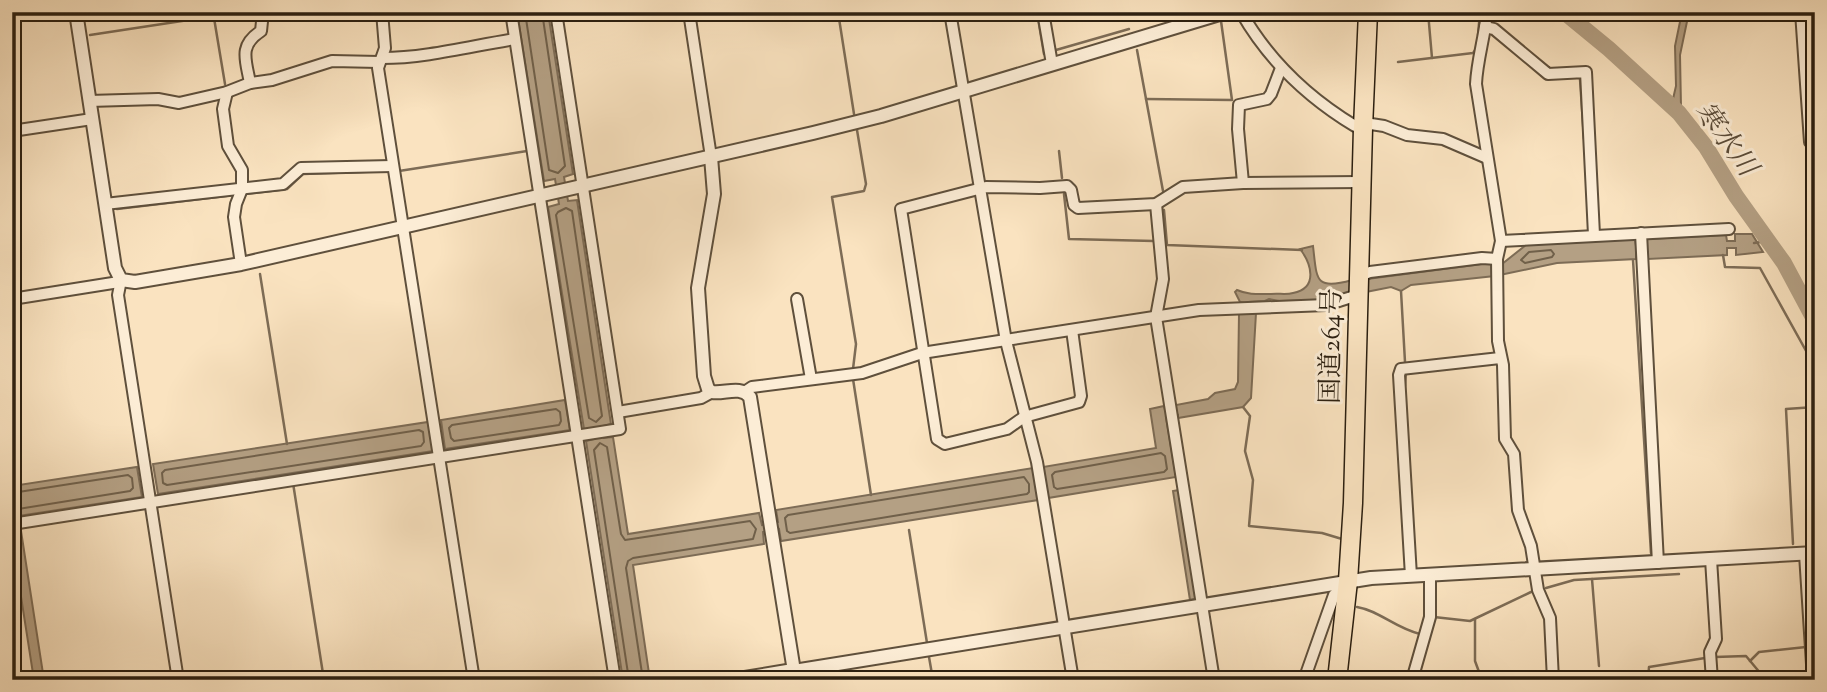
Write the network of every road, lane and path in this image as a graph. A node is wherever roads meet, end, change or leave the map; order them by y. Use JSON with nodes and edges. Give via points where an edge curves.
{"nodes":[{"id":1,"x":76,"y":12,"type":"edge"},
{"id":2,"x":263,"y":12,"type":"edge"},
{"id":3,"x":382,"y":12,"type":"edge"},
{"id":4,"x":511,"y":12,"type":"edge"},
{"id":5,"x":555,"y":12,"type":"edge"},
{"id":6,"x":689,"y":12,"type":"edge"},
{"id":7,"x":950,"y":12,"type":"edge"},
{"id":8,"x":1043,"y":12,"type":"edge"},
{"id":9,"x":1226,"y":12,"type":"edge"},
{"id":10,"x":1241,"y":12,"type":"edge"},
{"id":11,"x":1368,"y":12,"type":"edge"},
{"id":12,"x":1487,"y":12,"type":"edge"},
{"id":13,"x":1801,"y":12,"type":"edge"},
{"id":14,"x":1485,"y":27,"type":"junction"},
{"id":15,"x":515,"y":39,"type":"junction"},
{"id":16,"x":381,"y":60,"type":"junction"},
{"id":17,"x":1052,"y":65,"type":"junction"},
{"id":18,"x":1281,"y":68,"type":"junction"},
{"id":19,"x":250,"y":83,"type":"junction"},
{"id":20,"x":227,"y":92,"type":"junction"},
{"id":21,"x":962,"y":92,"type":"junction"},
{"id":22,"x":89,"y":101,"type":"junction"},
{"id":23,"x":92,"y":119,"type":"junction"},
{"id":24,"x":1363,"y":128,"type":"junction"},
{"id":25,"x":12,"y":131,"type":"edge"},
{"id":26,"x":1815,"y":142,"type":"edge"},
{"id":27,"x":711,"y":157,"type":"junction"},
{"id":28,"x":1487,"y":158,"type":"junction"},
{"id":29,"x":393,"y":166,"type":"junction"},
{"id":30,"x":1361,"y":182,"type":"junction"},
{"id":31,"x":1243,"y":183,"type":"junction"},
{"id":32,"x":582,"y":187,"type":"junction"},
{"id":33,"x":979,"y":188,"type":"junction"},
{"id":34,"x":242,"y":189,"type":"junction"},
{"id":35,"x":539,"y":197,"type":"junction"},
{"id":36,"x":105,"y":204,"type":"junction"},
{"id":37,"x":1156,"y":204,"type":"junction"},
{"id":38,"x":403,"y":228,"type":"junction"},
{"id":39,"x":1729,"y":229,"type":"dead end"},
{"id":40,"x":1594,"y":235,"type":"junction"},
{"id":41,"x":1501,"y":241,"type":"junction"},
{"id":42,"x":1641,"y":244,"type":"junction"},
{"id":43,"x":1497,"y":261,"type":"junction"},
{"id":44,"x":241,"y":264,"type":"junction"},
{"id":45,"x":120,"y":281,"type":"junction"},
{"id":46,"x":1358,"y":286,"type":"junction"},
{"id":47,"x":12,"y":299,"type":"edge"},
{"id":48,"x":797,"y":299,"type":"dead end"},
{"id":49,"x":1156,"y":317,"type":"junction"},
{"id":50,"x":1072,"y":330,"type":"junction"},
{"id":51,"x":1006,"y":341,"type":"junction"},
{"id":52,"x":922,"y":353,"type":"junction"},
{"id":53,"x":1500,"y":358,"type":"junction"},
{"id":54,"x":811,"y":379,"type":"junction"},
{"id":55,"x":746,"y":391,"type":"junction"},
{"id":56,"x":712,"y":392,"type":"junction"},
{"id":57,"x":618,"y":412,"type":"junction"},
{"id":58,"x":1024,"y":417,"type":"junction"},
{"id":59,"x":576,"y":436,"type":"junction"},
{"id":60,"x":439,"y":457,"type":"junction"},
{"id":61,"x":151,"y":502,"type":"junction"},
{"id":62,"x":12,"y":524,"type":"edge"},
{"id":63,"x":1810,"y":553,"type":"edge"},
{"id":64,"x":1712,"y":559,"type":"junction"},
{"id":65,"x":1658,"y":562,"type":"junction"},
{"id":66,"x":1535,"y":570,"type":"junction"},
{"id":67,"x":1430,"y":575,"type":"junction"},
{"id":68,"x":1410,"y":576,"type":"junction"},
{"id":69,"x":1348,"y":581,"type":"junction"},
{"id":70,"x":1203,"y":606,"type":"junction"},
{"id":71,"x":1064,"y":628,"type":"junction"},
{"id":72,"x":794,"y":676,"type":"edge"},
{"id":73,"x":178,"y":680,"type":"edge"},
{"id":74,"x":474,"y":680,"type":"edge"},
{"id":75,"x":615,"y":680,"type":"edge"},
{"id":76,"x":726,"y":680,"type":"edge"},
{"id":77,"x":1073,"y":680,"type":"edge"},
{"id":78,"x":1214,"y":680,"type":"edge"},
{"id":79,"x":1304,"y":680,"type":"edge"},
{"id":80,"x":1337,"y":680,"type":"edge"},
{"id":81,"x":1412,"y":680,"type":"edge"},
{"id":82,"x":1553,"y":680,"type":"edge"},
{"id":83,"x":1712,"y":680,"type":"edge"},
{"id":84,"x":1813,"y":680,"type":"edge"}],
"edges":[{"from":1,"to":22,"type":"street"},
{"from":2,"to":19,"type":"street","via":[[261,31],[250,37],[245,51]]},
{"from":3,"to":16,"type":"street","via":[[386,48]]},
{"from":4,"to":15,"type":"street"},
{"from":5,"to":32,"type":"street"},
{"from":6,"to":27,"type":"street"},
{"from":7,"to":21,"type":"street"},
{"from":8,"to":17,"type":"street"},
{"from":9,"to":17,"type":"street"},
{"from":10,"to":18,"type":"street"},
{"from":11,"to":24,"type":"highway","name":"国道264号"},
{"from":12,"to":14,"type":"street"},
{"from":13,"to":26,"type":"street","via":[[1810,142]]},
{"from":14,"to":28,"type":"street","via":[[1476,84]]},
{"from":14,"to":40,"type":"street","via":[[1494,29],[1548,74],[1586,72]]},
{"from":15,"to":16,"type":"street"},
{"from":15,"to":35,"type":"street"},
{"from":16,"to":19,"type":"street","via":[[332,61]]},
{"from":16,"to":29,"type":"street","via":[[378,68]]},
{"from":17,"to":21,"type":"street"},
{"from":18,"to":24,"type":"street","via":[[1311,97]]},
{"from":18,"to":31,"type":"street","via":[[1267,99],[1239,105]]},
{"from":19,"to":20,"type":"street"},
{"from":20,"to":22,"type":"street","via":[[179,103],[158,99]]},
{"from":20,"to":34,"type":"street","via":[[223,109],[228,146],[242,170]]},
{"from":21,"to":27,"type":"street"},
{"from":21,"to":33,"type":"street"},
{"from":22,"to":23,"type":"street"},
{"from":23,"to":25,"type":"street"},
{"from":23,"to":36,"type":"street"},
{"from":24,"to":28,"type":"street","via":[[1371,124],[1443,139]]},
{"from":24,"to":30,"type":"highway","name":"国道264号"},
{"from":27,"to":32,"type":"street"},
{"from":27,"to":56,"type":"street","via":[[714,194],[698,288],[704,376]]},
{"from":28,"to":41,"type":"street"},
{"from":29,"to":34,"type":"street","via":[[301,168],[284,184]]},
{"from":29,"to":38,"type":"street"},
{"from":30,"to":31,"type":"street"},
{"from":30,"to":46,"type":"highway","name":"国道264号"},
{"from":31,"to":37,"type":"street","via":[[1183,187]]},
{"from":32,"to":35,"type":"street"},
{"from":32,"to":57,"type":"street"},
{"from":33,"to":37,"type":"street","via":[[1067,186],[1078,208]]},
{"from":33,"to":51,"type":"street"},
{"from":33,"to":52,"type":"street","via":[[901,209]]},
{"from":34,"to":36,"type":"street"},
{"from":34,"to":44,"type":"street","via":[[234,217]]},
{"from":35,"to":38,"type":"street"},
{"from":35,"to":59,"type":"street"},
{"from":36,"to":45,"type":"street"},
{"from":37,"to":49,"type":"street","via":[[1163,279]]},
{"from":38,"to":44,"type":"street"},
{"from":38,"to":60,"type":"street"},
{"from":39,"to":42,"type":"street"},
{"from":40,"to":41,"type":"street"},
{"from":40,"to":42,"type":"street"},
{"from":41,"to":43,"type":"street"},
{"from":42,"to":65,"type":"street"},
{"from":43,"to":46,"type":"street","via":[[1482,258],[1370,272]]},
{"from":43,"to":53,"type":"street"},
{"from":44,"to":45,"type":"street"},
{"from":45,"to":47,"type":"street"},
{"from":45,"to":61,"type":"street","via":[[118,295]]},
{"from":46,"to":49,"type":"street","via":[[1326,305],[1199,310]]},
{"from":46,"to":69,"type":"highway","name":"国道264号"},
{"from":48,"to":54,"type":"street"},
{"from":49,"to":50,"type":"street"},
{"from":49,"to":70,"type":"street"},
{"from":50,"to":51,"type":"street"},
{"from":50,"to":58,"type":"street","via":[[1079,402]]},
{"from":51,"to":52,"type":"street"},
{"from":51,"to":58,"type":"street"},
{"from":52,"to":54,"type":"street","via":[[862,373]]},
{"from":52,"to":58,"type":"street","via":[[940,443],[1007,429]]},
{"from":53,"to":66,"type":"street","via":[[1506,439],[1514,454],[1518,510]]},
{"from":53,"to":68,"type":"street","via":[[1401,369]]},
{"from":54,"to":55,"type":"street"},
{"from":55,"to":56,"type":"street"},
{"from":55,"to":72,"type":"street"},
{"from":56,"to":57,"type":"street","via":[[701,398]]},
{"from":57,"to":59,"type":"street","via":[[620,429]]},
{"from":58,"to":71,"type":"street","via":[[1041,483]]},
{"from":59,"to":60,"type":"street"},
{"from":59,"to":75,"type":"street"},
{"from":60,"to":61,"type":"street"},
{"from":60,"to":74,"type":"street"},
{"from":61,"to":62,"type":"street"},
{"from":61,"to":73,"type":"street"},
{"from":63,"to":64,"type":"street"},
{"from":63,"to":84,"type":"street"},
{"from":64,"to":65,"type":"street"},
{"from":64,"to":83,"type":"street","via":[[1716,639],[1710,652]]},
{"from":65,"to":66,"type":"street"},
{"from":66,"to":67,"type":"street"},
{"from":66,"to":82,"type":"street","via":[[1550,618]]},
{"from":67,"to":68,"type":"street"},
{"from":67,"to":81,"type":"street","via":[[1430,617]]},
{"from":68,"to":69,"type":"street"},
{"from":69,"to":70,"type":"street"},
{"from":69,"to":79,"type":"street","via":[[1334,596]]},
{"from":69,"to":80,"type":"highway","name":"国道264号"},
{"from":70,"to":71,"type":"street"},
{"from":70,"to":78,"type":"street"},
{"from":71,"to":72,"type":"street"},
{"from":71,"to":77,"type":"street"},
{"from":72,"to":76,"type":"street","via":[[787,670]]}]}
